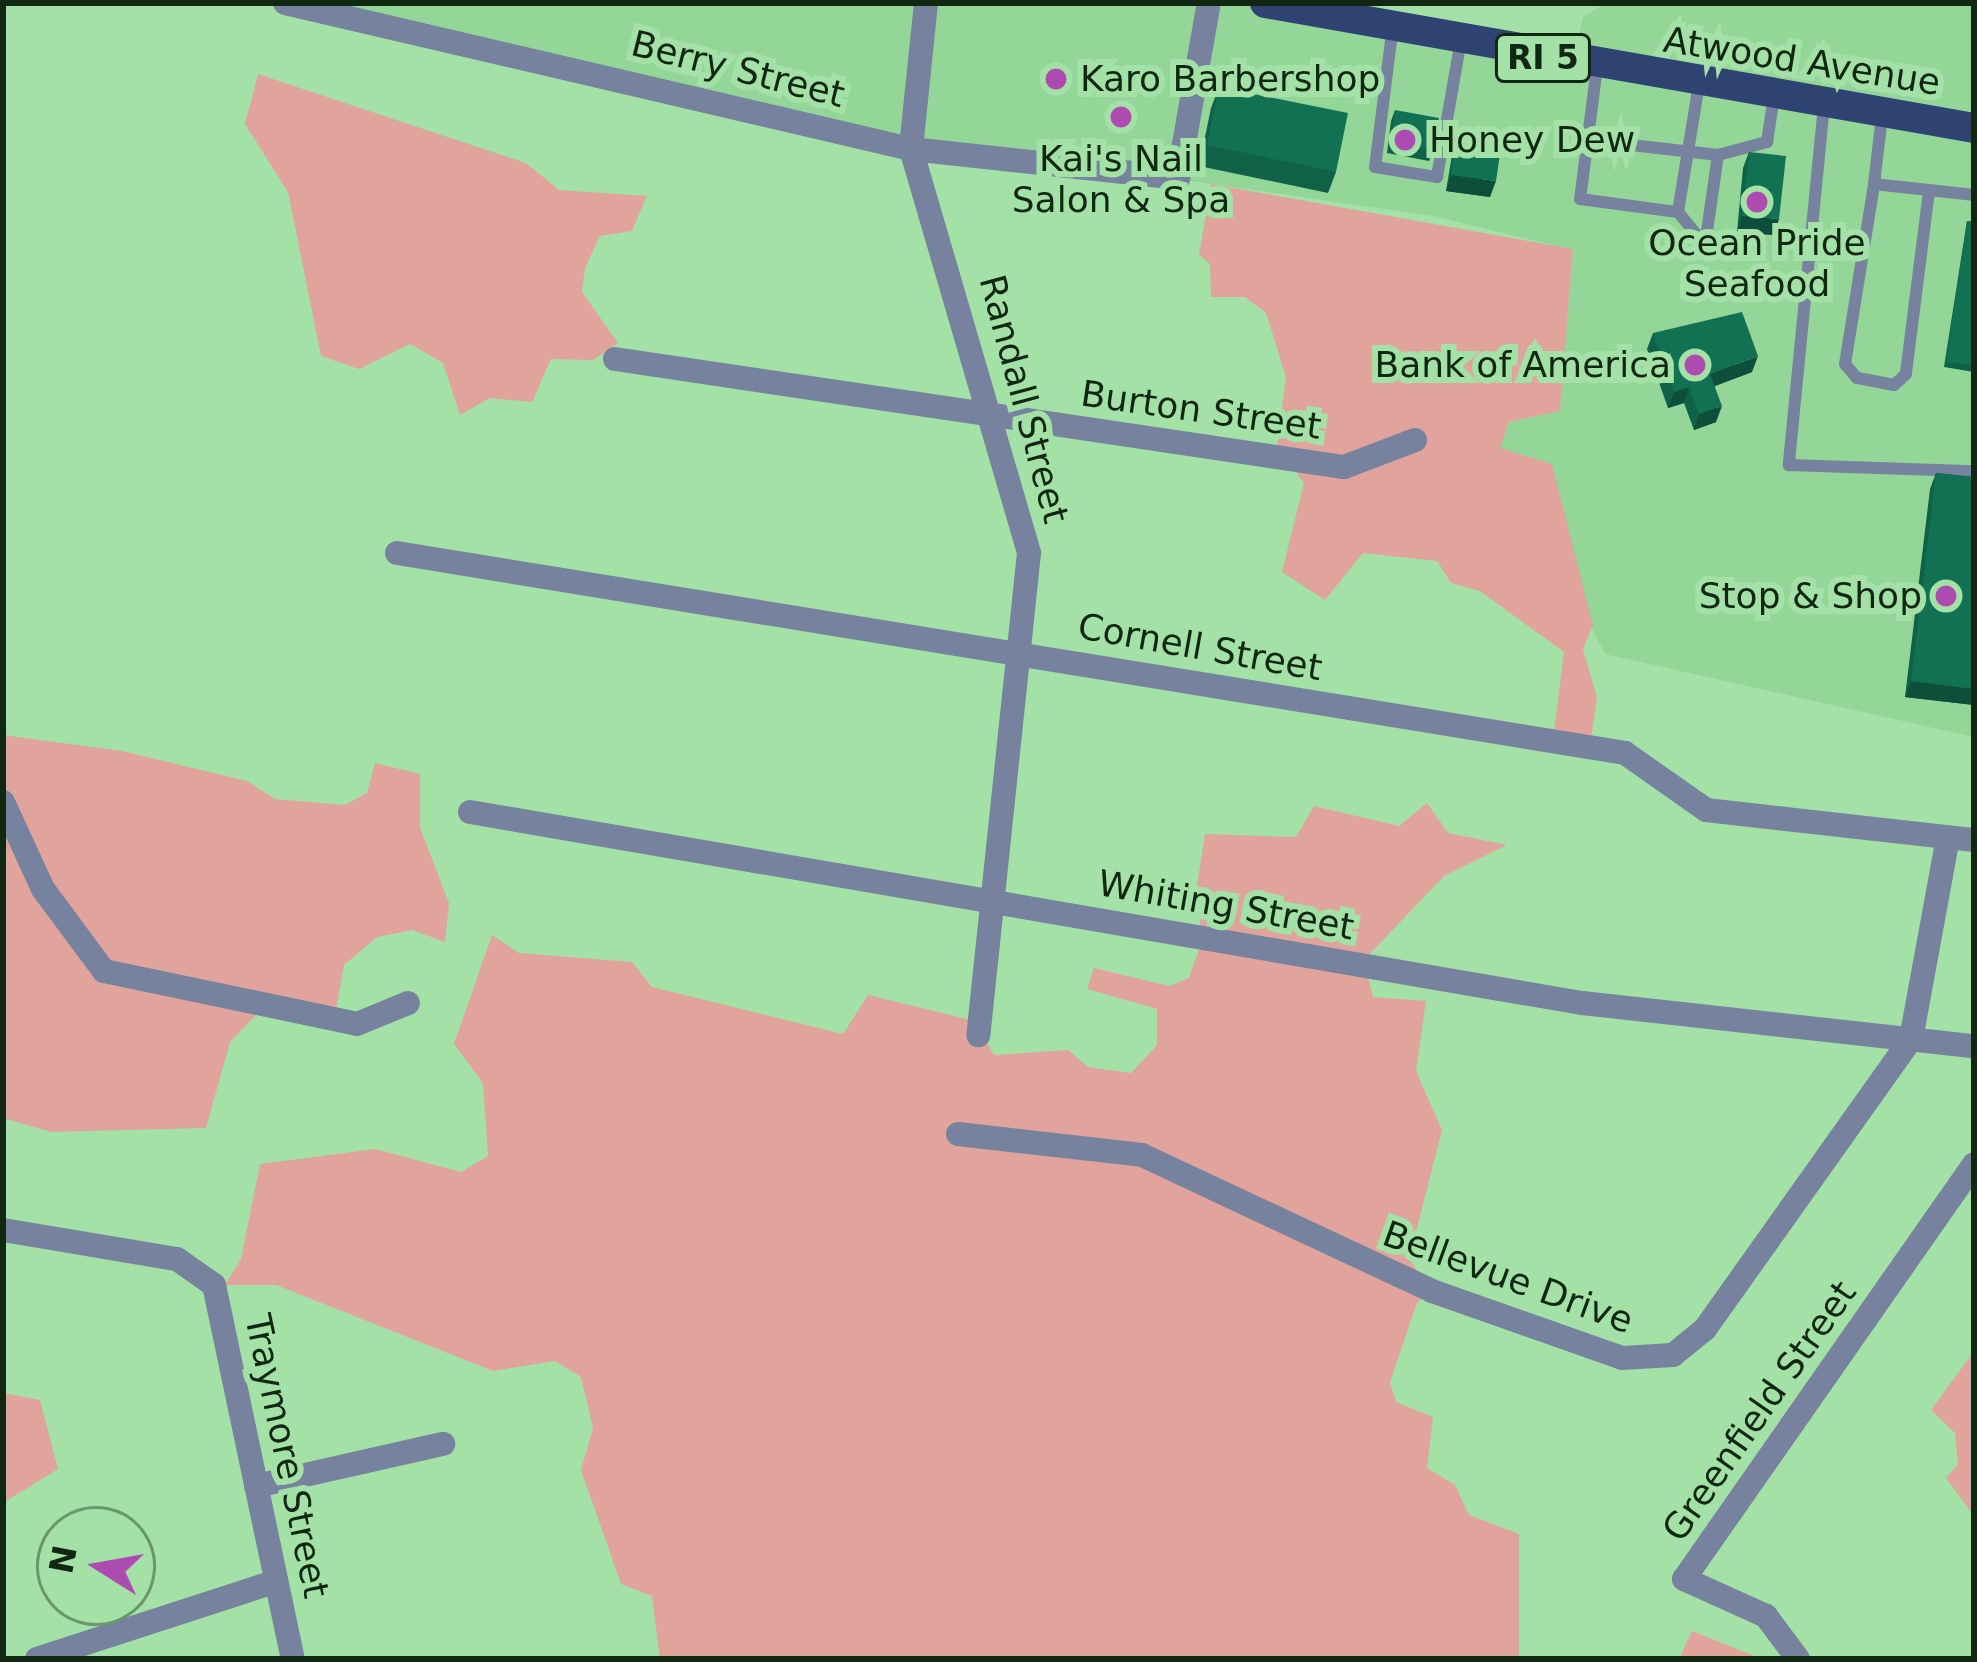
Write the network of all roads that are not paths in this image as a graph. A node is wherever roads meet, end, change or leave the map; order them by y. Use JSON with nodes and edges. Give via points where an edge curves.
{"nodes":[{"id":1,"x":285,"y":3,"type":"edge"},
{"id":2,"x":926,"y":3,"type":"edge"},
{"id":3,"x":1209,"y":3,"type":"edge"},
{"id":4,"x":1265,"y":3,"type":"edge"},
{"id":5,"x":1392,"y":33,"type":"junction"},
{"id":6,"x":1460,"y":45,"type":"junction"},
{"id":7,"x":1598,"y":67,"type":"junction"},
{"id":8,"x":1699,"y":84,"type":"junction"},
{"id":9,"x":1774,"y":97,"type":"junction"},
{"id":10,"x":1824,"y":105,"type":"junction"},
{"id":11,"x":1882,"y":116,"type":"junction"},
{"id":12,"x":1974,"y":128,"type":"edge"},
{"id":13,"x":1588,"y":140,"type":"junction"},
{"id":14,"x":911,"y":149,"type":"junction"},
{"id":15,"x":1688,"y":152,"type":"junction"},
{"id":16,"x":1718,"y":155,"type":"junction"},
{"id":17,"x":1608,"y":183,"type":"dead end"},
{"id":18,"x":1874,"y":184,"type":"junction"},
{"id":19,"x":1649,"y":190,"type":"dead end"},
{"id":20,"x":1929,"y":191,"type":"junction"},
{"id":21,"x":1974,"y":195,"type":"edge"},
{"id":22,"x":1605,"y":202,"type":"junction"},
{"id":23,"x":1646,"y":208,"type":"junction"},
{"id":24,"x":1678,"y":212,"type":"junction"},
{"id":25,"x":615,"y":359,"type":"dead end"},
{"id":26,"x":995,"y":420,"type":"junction"},
{"id":27,"x":1415,"y":440,"type":"dead end"},
{"id":28,"x":1974,"y":471,"type":"edge"},
{"id":29,"x":398,"y":553,"type":"dead end"},
{"id":30,"x":1022,"y":653,"type":"junction"},
{"id":31,"x":3,"y":802,"type":"edge"},
{"id":32,"x":470,"y":812,"type":"dead end"},
{"id":33,"x":1961,"y":839,"type":"edge"},
{"id":34,"x":995,"y":904,"type":"junction"},
{"id":35,"x":408,"y":1003,"type":"dead end"},
{"id":36,"x":978,"y":1035,"type":"dead end"},
{"id":37,"x":1911,"y":1039,"type":"junction"},
{"id":38,"x":1974,"y":1046,"type":"edge"},
{"id":39,"x":958,"y":1134,"type":"dead end"},
{"id":40,"x":1974,"y":1165,"type":"edge"},
{"id":41,"x":3,"y":1230,"type":"edge"},
{"id":42,"x":443,"y":1444,"type":"dead end"},
{"id":43,"x":256,"y":1486,"type":"junction"},
{"id":44,"x":274,"y":1582,"type":"junction"},
{"id":45,"x":37,"y":1659,"type":"edge"},
{"id":46,"x":293,"y":1659,"type":"edge"},
{"id":47,"x":1798,"y":1659,"type":"edge"}],
"edges":[{"from":1,"to":14,"type":"street","name":"Berry Street"},
{"from":2,"to":14,"type":"street","name":"Randall Street"},
{"from":3,"to":14,"type":"street","name":"Berry Street","via":[[1178,178]]},
{"from":4,"to":5,"type":"main road","name":"Atwood Avenue","number":"RI 5"},
{"from":5,"to":6,"type":"main road","name":"Atwood Avenue","number":"RI 5"},
{"from":5,"to":6,"type":"lane","via":[[1375,167],[1437,177]]},
{"from":6,"to":7,"type":"main road","name":"Atwood Avenue","number":"RI 5"},
{"from":7,"to":8,"type":"main road","name":"Atwood Avenue","number":"RI 5"},
{"from":7,"to":13,"type":"lane"},
{"from":8,"to":9,"type":"main road","name":"Atwood Avenue","number":"RI 5"},
{"from":8,"to":15,"type":"lane"},
{"from":9,"to":10,"type":"main road","name":"Atwood Avenue","number":"RI 5"},
{"from":9,"to":16,"type":"lane","via":[[1767,142]]},
{"from":10,"to":11,"type":"main road","name":"Atwood Avenue","number":"RI 5"},
{"from":10,"to":28,"type":"lane","via":[[1789,465]]},
{"from":11,"to":12,"type":"main road","name":"Atwood Avenue","number":"RI 5"},
{"from":11,"to":18,"type":"lane"},
{"from":13,"to":15,"type":"lane","via":[[1654,154]]},
{"from":13,"to":22,"type":"lane","via":[[1580,199]]},
{"from":14,"to":26,"type":"street","name":"Randall Street"},
{"from":15,"to":16,"type":"lane"},
{"from":15,"to":24,"type":"lane"},
{"from":16,"to":24,"type":"lane","via":[[1705,245]]},
{"from":17,"to":22,"type":"lane"},
{"from":18,"to":20,"type":"lane"},
{"from":18,"to":20,"type":"lane","via":[[1845,364],[1894,386],[1906,374]]},
{"from":19,"to":23,"type":"lane"},
{"from":20,"to":21,"type":"lane"},
{"from":22,"to":23,"type":"lane"},
{"from":23,"to":24,"type":"lane"},
{"from":25,"to":26,"type":"street","name":"Burton Street"},
{"from":26,"to":27,"type":"street","name":"Burton Street","via":[[1344,467]]},
{"from":26,"to":30,"type":"street","name":"Randall Street","via":[[1029,553]]},
{"from":29,"to":30,"type":"street","name":"Cornell Street"},
{"from":30,"to":33,"type":"street","name":"Cornell Street","via":[[1625,753],[1706,810]]},
{"from":30,"to":34,"type":"street","name":"Randall Street"},
{"from":31,"to":35,"type":"street","via":[[44,889],[104,971],[357,1024]]},
{"from":32,"to":34,"type":"street","name":"Whiting Street"},
{"from":33,"to":37,"type":"street","name":"Bellevue Drive"},
{"from":34,"to":36,"type":"street","name":"Randall Street"},
{"from":34,"to":37,"type":"street","name":"Whiting Street","via":[[1582,1003]]},
{"from":37,"to":38,"type":"street","name":"Whiting Street"},
{"from":37,"to":39,"type":"street","name":"Bellevue Drive","via":[[1705,1329],[1654,1360],[1412,1283],[1142,1155]]},
{"from":40,"to":47,"type":"street","name":"Greenfield Street","via":[[1684,1579],[1766,1616]]},
{"from":41,"to":43,"type":"street","name":"Traymore Street","via":[[204,1272]]},
{"from":42,"to":43,"type":"street"},
{"from":43,"to":44,"type":"street","name":"Traymore Street"},
{"from":44,"to":45,"type":"street"},
{"from":44,"to":46,"type":"street","name":"Traymore Street"}]}
